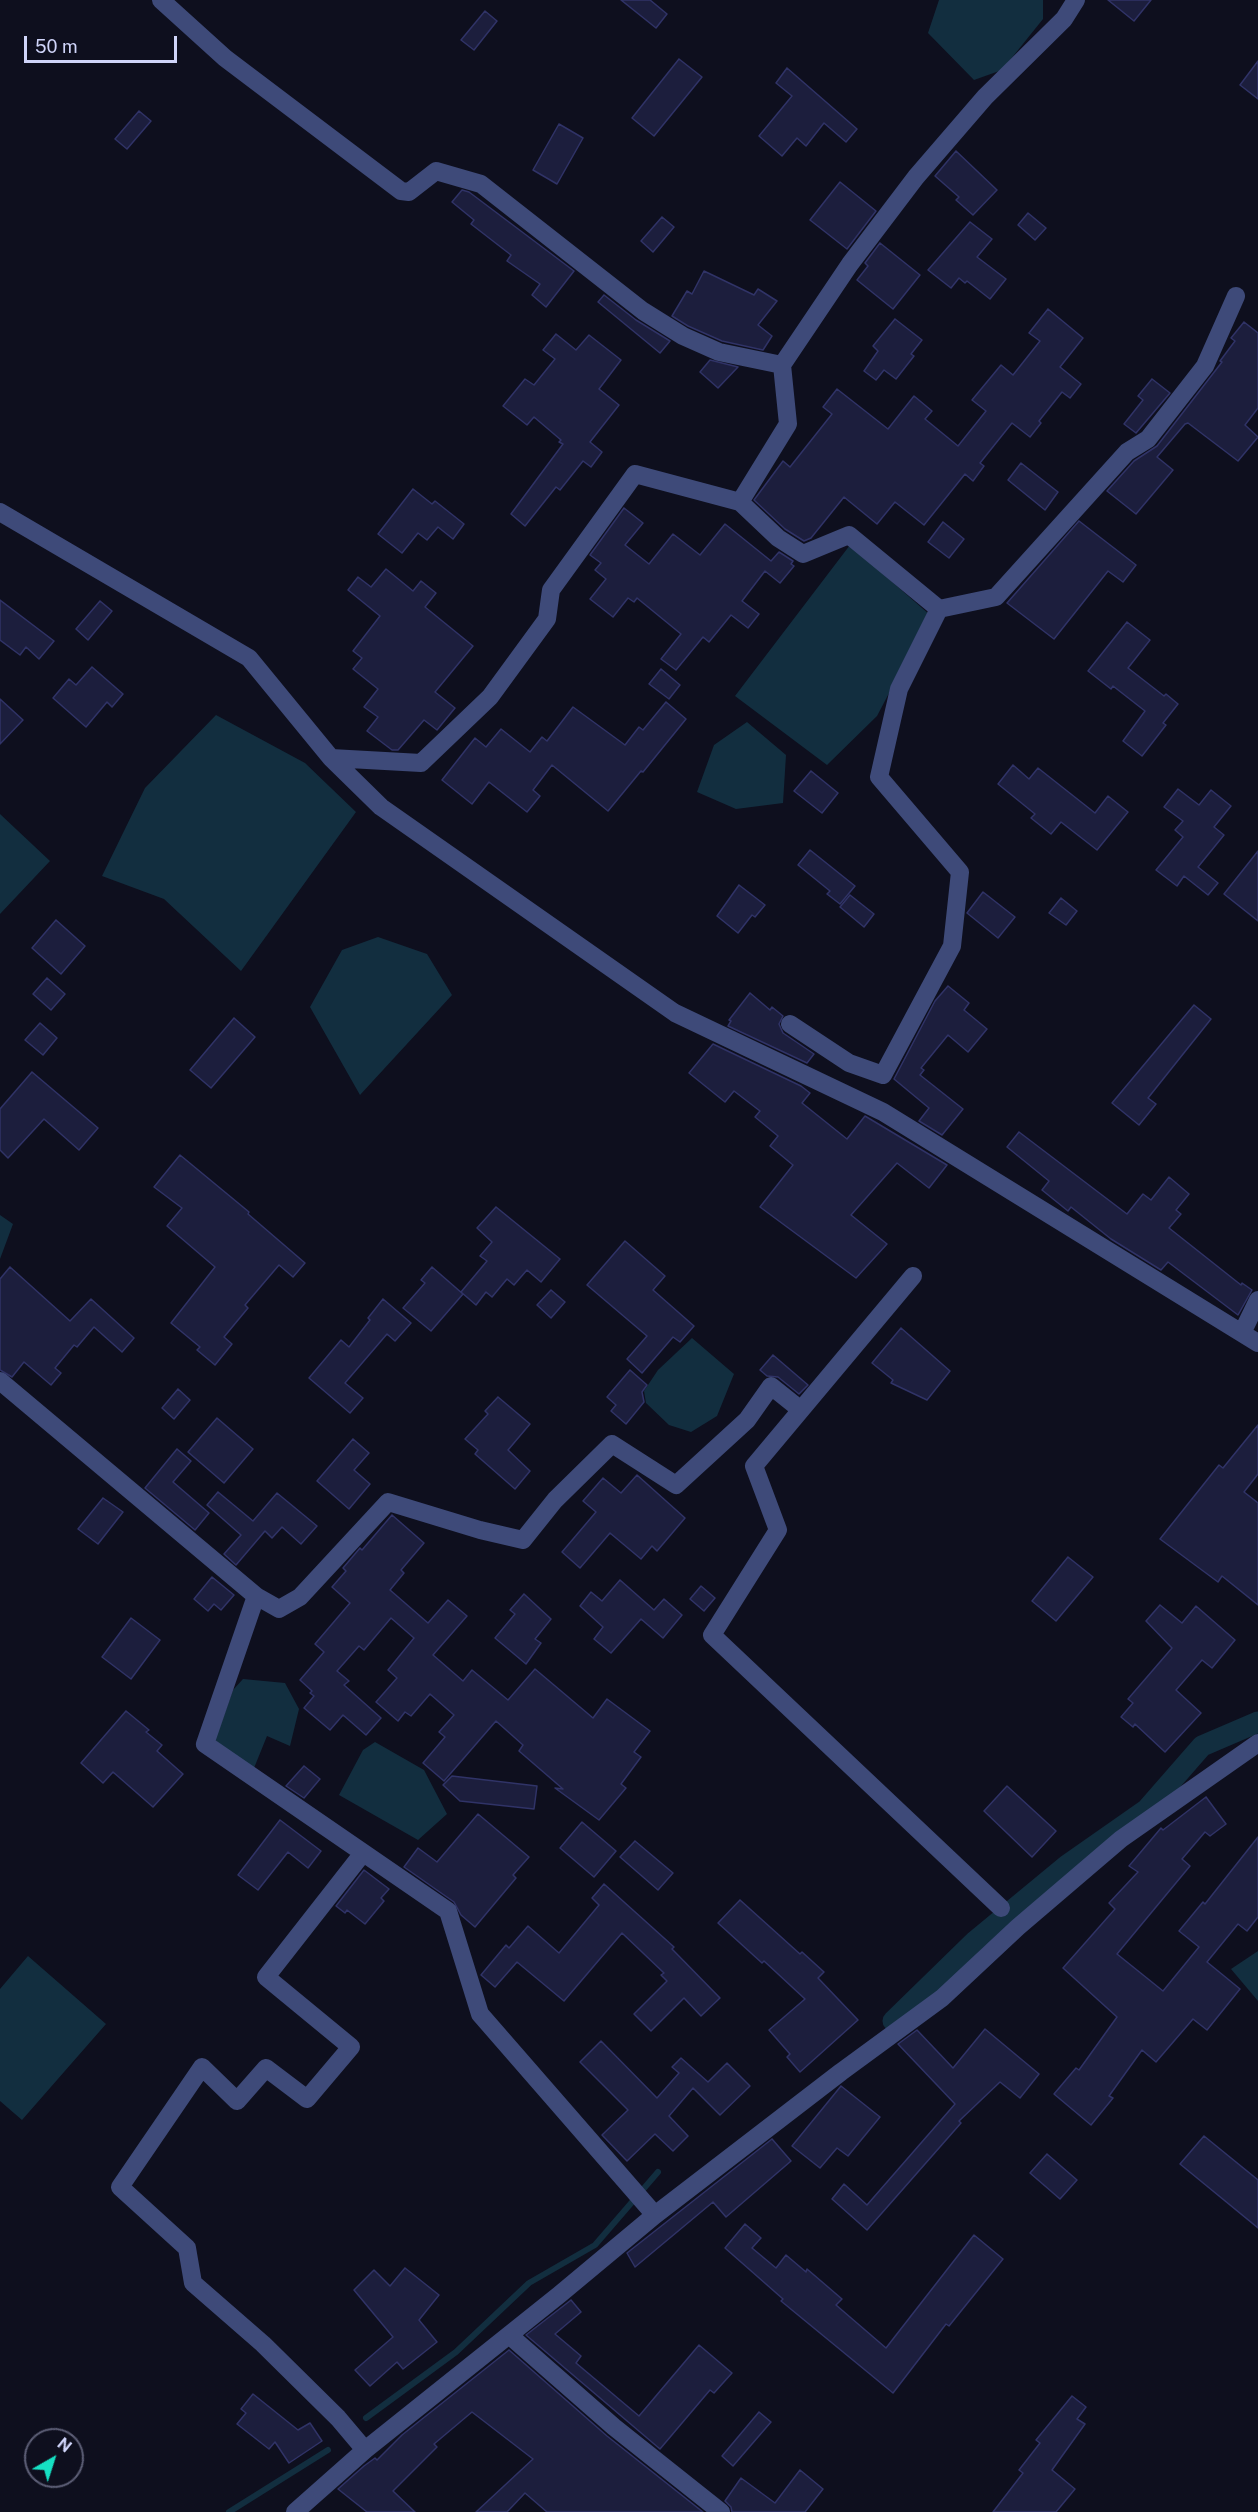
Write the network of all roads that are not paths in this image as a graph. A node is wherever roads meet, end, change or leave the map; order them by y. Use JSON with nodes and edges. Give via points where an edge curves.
{"nodes":[{"id":1,"x":161,"y":0,"type":"edge"},
{"id":2,"x":1076,"y":0,"type":"edge"},
{"id":3,"x":1236,"y":296,"type":"dead end"},
{"id":4,"x":782,"y":365,"type":"junction"},
{"id":5,"x":740,"y":502,"type":"junction"},
{"id":6,"x":0,"y":512,"type":"edge"},
{"id":7,"x":939,"y":609,"type":"junction"},
{"id":8,"x":331,"y":758,"type":"junction"},
{"id":9,"x":790,"y":1024,"type":"dead end"},
{"id":10,"x":913,"y":1276,"type":"dead end"},
{"id":11,"x":1258,"y":1300,"type":"edge"},
{"id":12,"x":1242,"y":1333,"type":"junction"},
{"id":13,"x":1258,"y":1343,"type":"edge"},
{"id":14,"x":0,"y":1381,"type":"edge"},
{"id":15,"x":801,"y":1410,"type":"junction"},
{"id":16,"x":256,"y":1596,"type":"junction"},
{"id":17,"x":1258,"y":1743,"type":"edge"},
{"id":18,"x":363,"y":1853,"type":"junction"},
{"id":19,"x":1000,"y":1908,"type":"dead end"},
{"id":20,"x":650,"y":2208,"type":"junction"},
{"id":21,"x":508,"y":2335,"type":"junction"},
{"id":22,"x":365,"y":2450,"type":"junction"},
{"id":23,"x":295,"y":2512,"type":"edge"},
{"id":24,"x":721,"y":2512,"type":"edge"}],
"edges":[{"from":1,"to":4,"type":"street","via":[[225,58],[400,191],[409,192],[436,171],[482,184],[643,311],[683,336],[719,352]]},
{"from":2,"to":4,"type":"street","via":[[1064,19],[985,97],[916,177],[850,264]]},
{"from":3,"to":7,"type":"street","via":[[1205,366],[1148,439],[1127,452],[996,597]]},
{"from":4,"to":5,"type":"street","via":[[788,424]]},
{"from":5,"to":7,"type":"street","via":[[778,538],[803,554],[849,535]]},
{"from":5,"to":8,"type":"street","via":[[635,474],[551,590],[548,619],[490,697],[421,763]]},
{"from":6,"to":8,"type":"street","via":[[249,658]]},
{"from":7,"to":9,"type":"street","via":[[899,689],[879,777],[960,872],[952,946],[883,1075],[849,1063]]},
{"from":8,"to":12,"type":"street","via":[[381,807],[675,1013],[883,1112]]},
{"from":10,"to":15,"type":"street"},
{"from":11,"to":12,"type":"street"},
{"from":12,"to":13,"type":"street"},
{"from":14,"to":16,"type":"street"},
{"from":15,"to":16,"type":"street","via":[[771,1386],[747,1420],[676,1485],[612,1444],[555,1500],[523,1540],[388,1502],[300,1597],[279,1609]]},
{"from":15,"to":19,"type":"street","via":[[754,1466],[778,1530],[712,1635]]},
{"from":16,"to":18,"type":"street","via":[[205,1744]]},
{"from":17,"to":20,"type":"street","via":[[1120,1839],[942,1998]]},
{"from":18,"to":20,"type":"street","via":[[448,1911],[480,2014]]},
{"from":18,"to":22,"type":"street","via":[[266,1977],[351,2047],[307,2099],[266,2068],[237,2101],[202,2067],[120,2187],[187,2248],[193,2283],[263,2344]]},
{"from":20,"to":21,"type":"street"},
{"from":21,"to":22,"type":"street"},
{"from":21,"to":24,"type":"street","via":[[614,2427]]},
{"from":22,"to":23,"type":"street"}]}
